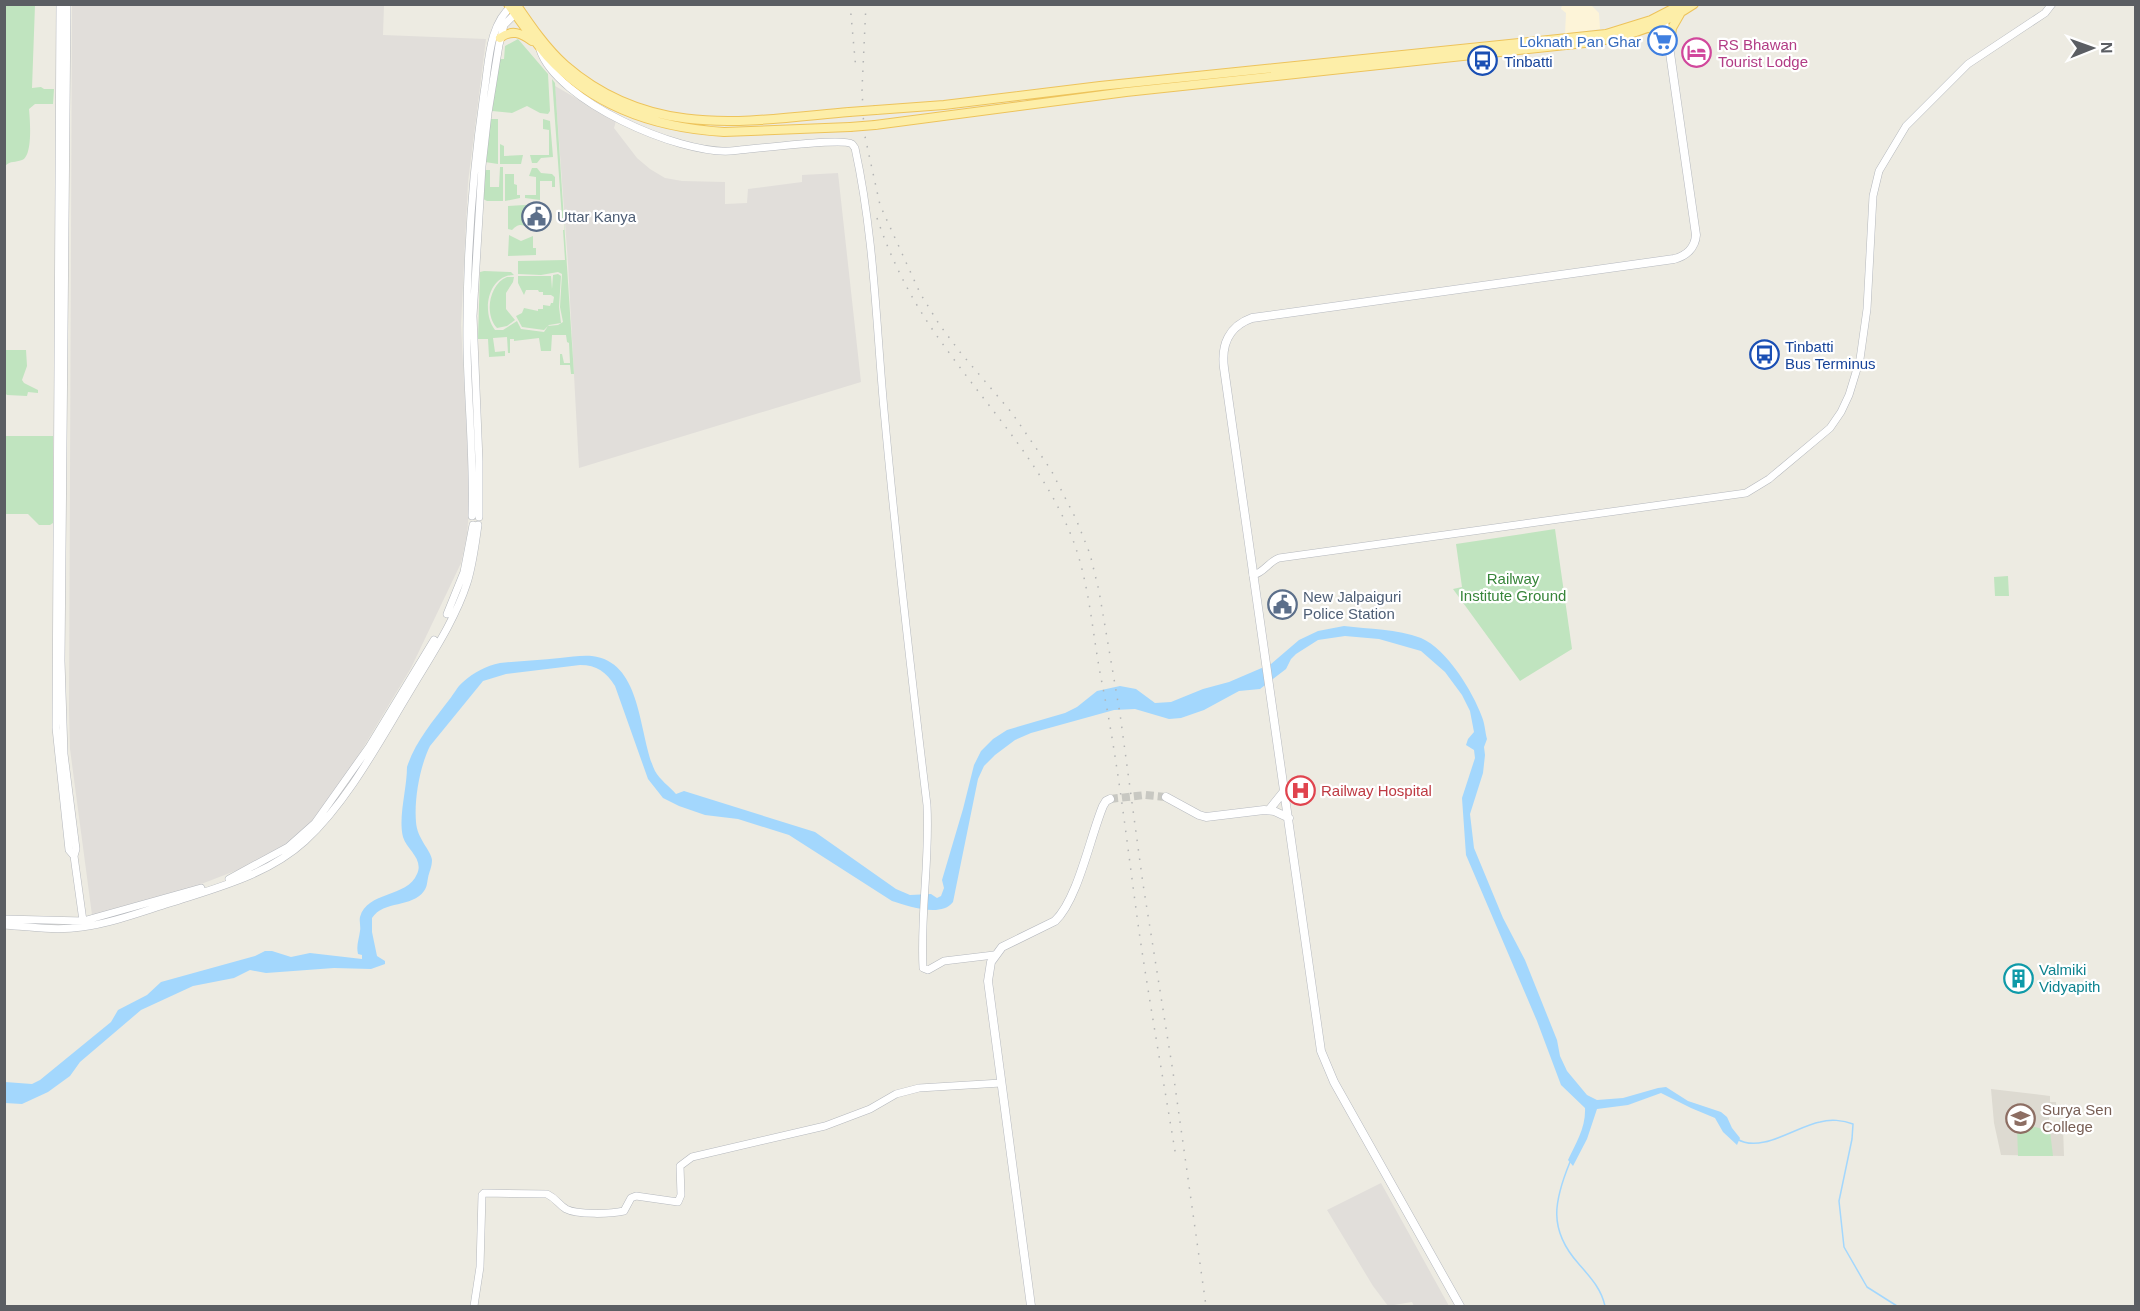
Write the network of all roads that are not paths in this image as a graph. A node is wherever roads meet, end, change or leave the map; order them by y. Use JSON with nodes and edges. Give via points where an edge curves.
{"nodes":[{"id":1,"x":60,"y":4,"type":"edge"},
{"id":2,"x":67,"y":4,"type":"edge"},
{"id":3,"x":1694,"y":4,"type":"edge"},
{"id":4,"x":2052,"y":4,"type":"edge"},
{"id":5,"x":514,"y":7,"type":"edge"},
{"id":6,"x":1681,"y":9,"type":"edge"},
{"id":7,"x":1665,"y":18,"type":"junction"},
{"id":8,"x":1650,"y":28,"type":"junction"},
{"id":9,"x":500,"y":38,"type":"junction"},
{"id":10,"x":1668,"y":41,"type":"junction"},
{"id":11,"x":539,"y":47,"type":"junction"},
{"id":12,"x":494,"y":49,"type":"junction"},
{"id":13,"x":61,"y":432,"type":"junction"},
{"id":14,"x":475,"y":525,"type":"junction"},
{"id":15,"x":1254,"y":575,"type":"junction"},
{"id":16,"x":1285,"y":790,"type":"junction"},
{"id":17,"x":1166,"y":797,"type":"tunnel mouth"},
{"id":18,"x":1108,"y":800,"type":"dead end"},
{"id":19,"x":1269,"y":810,"type":"junction"},
{"id":20,"x":1288,"y":818,"type":"junction"},
{"id":21,"x":4,"y":919,"type":"edge"},
{"id":22,"x":83,"y":921,"type":"junction"},
{"id":23,"x":4,"y":925,"type":"edge"},
{"id":24,"x":994,"y":955,"type":"junction"},
{"id":25,"x":1001,"y":1083,"type":"junction"},
{"id":26,"x":474,"y":1306,"type":"edge"},
{"id":27,"x":1031,"y":1306,"type":"edge"},
{"id":28,"x":1460,"y":1306,"type":"edge"}],
"edges":[{"from":1,"to":13,"type":"street"},
{"from":2,"to":13,"type":"street"},
{"from":3,"to":6,"type":"main road"},
{"from":4,"to":15,"type":"street","via":[[2045,13],[1962,69],[1906,126],[1891,150],[1879,171],[1873,196],[1867,309],[1856,377],[1830,428],[1769,479],[1746,493],[1279,558]]},
{"from":5,"to":7,"type":"main road","bridge":true,"via":[[573,72],[604,92],[649,112],[719,122],[944,105],[1599,34]]},
{"from":5,"to":9,"type":"street"},
{"from":5,"to":11,"type":"main road"},
{"from":5,"to":12,"type":"street","via":[[500,18]]},
{"from":6,"to":7,"type":"main road"},
{"from":6,"to":10,"type":"main road"},
{"from":7,"to":8,"type":"main road"},
{"from":7,"to":10,"type":"main road"},
{"from":8,"to":10,"type":"main road"},
{"from":8,"to":11,"type":"main road","bridge":true,"via":[[1604,40],[1483,59],[1427,59],[875,125],[724,132],[665,125],[626,112],[567,75]]},
{"from":9,"to":11,"type":"main road","via":[[518,33]]},
{"from":9,"to":12,"type":"street"},
{"from":10,"to":15,"type":"main road","via":[[1696,235],[1686,254],[1674,259],[1257,317],[1231,332],[1224,346],[1223,362]]},
{"from":11,"to":24,"type":"street","via":[[543,58],[565,84],[628,124],[666,140],[721,151],[849,143],[855,148],[873,255],[895,532],[927,805],[924,970],[944,961]]},
{"from":12,"to":14,"type":"street","via":[[476,157],[467,349],[476,516],[481,521]]},
{"from":13,"to":22,"type":"street","via":[[62,728]]},
{"from":14,"to":22,"type":"street","via":[[460,585],[435,639],[369,747],[304,834],[288,848],[229,879]]},
{"from":14,"to":23,"type":"street","via":[[473,561],[466,586],[433,651],[344,794],[303,843],[247,876],[117,920],[77,928]]},
{"from":15,"to":16,"type":"main road"},
{"from":16,"to":19,"type":"main road"},
{"from":16,"to":20,"type":"main road"},
{"from":17,"to":19,"type":"main road","via":[[1206,817]]},
{"from":18,"to":24,"type":"main road","via":[[1061,915]]},
{"from":19,"to":20,"type":"main road"},
{"from":20,"to":28,"type":"main road","via":[[1323,1059]]},
{"from":21,"to":22,"type":"street"},
{"from":24,"to":25,"type":"main road","via":[[988,987]]},
{"from":25,"to":26,"type":"street","via":[[919,1088],[896,1094],[825,1126],[692,1157],[680,1166],[678,1202],[636,1196],[624,1211],[592,1213],[568,1209],[547,1194],[484,1193]]},
{"from":25,"to":27,"type":"main road"}]}
